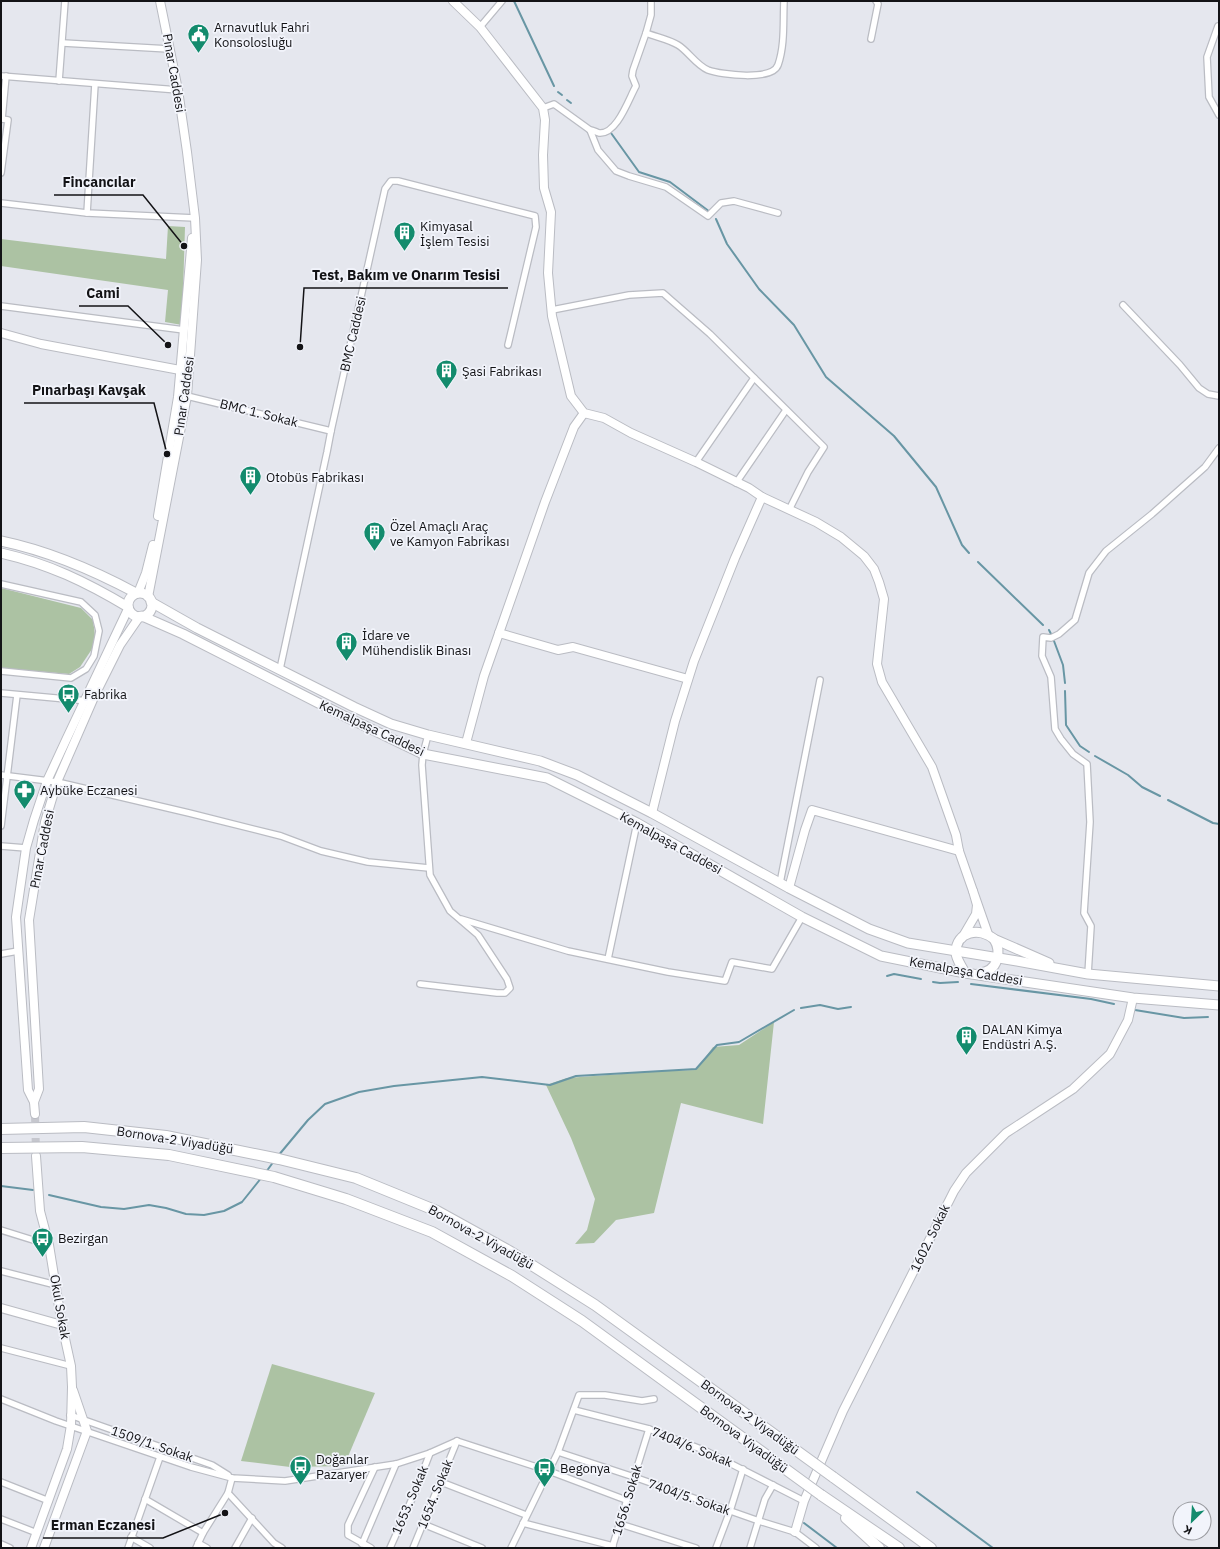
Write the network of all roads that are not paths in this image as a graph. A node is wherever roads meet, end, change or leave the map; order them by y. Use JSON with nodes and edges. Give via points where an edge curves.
{"nodes":[{"id":1,"x":65,"y":1,"type":"edge"},
{"id":2,"x":160,"y":1,"type":"edge"},
{"id":3,"x":453,"y":1,"type":"edge"},
{"id":4,"x":502,"y":1,"type":"edge"},
{"id":5,"x":651,"y":1,"type":"edge"},
{"id":6,"x":784,"y":1,"type":"edge"},
{"id":7,"x":876,"y":1,"type":"edge"},
{"id":8,"x":1218,"y":26,"type":"dead end"},
{"id":9,"x":480,"y":27,"type":"junction"},
{"id":10,"x":646,"y":33,"type":"junction"},
{"id":11,"x":871,"y":39,"type":"dead end"},
{"id":12,"x":63,"y":43,"type":"junction"},
{"id":13,"x":169,"y":49,"type":"junction"},
{"id":14,"x":3,"y":76,"type":"edge"},
{"id":15,"x":59,"y":81,"type":"junction"},
{"id":16,"x":95,"y":84,"type":"junction"},
{"id":17,"x":178,"y":90,"type":"junction"},
{"id":18,"x":543,"y":108,"type":"junction"},
{"id":19,"x":1219,"y":115,"type":"edge"},
{"id":20,"x":590,"y":130,"type":"junction"},
{"id":21,"x":1,"y":173,"type":"edge"},
{"id":22,"x":1,"y":203,"type":"edge"},
{"id":23,"x":87,"y":213,"type":"junction"},
{"id":24,"x":778,"y":213,"type":"dead end"},
{"id":25,"x":195,"y":218,"type":"junction"},
{"id":26,"x":1123,"y":305,"type":"dead end"},
{"id":27,"x":1,"y":306,"type":"edge"},
{"id":28,"x":552,"y":310,"type":"junction"},
{"id":29,"x":184,"y":330,"type":"junction"},
{"id":30,"x":1,"y":333,"type":"edge"},
{"id":31,"x":508,"y":345,"type":"dead end"},
{"id":32,"x":180,"y":370,"type":"junction"},
{"id":33,"x":754,"y":378,"type":"junction"},
{"id":34,"x":187,"y":396,"type":"junction"},
{"id":35,"x":1219,"y":396,"type":"edge"},
{"id":36,"x":786,"y":410,"type":"junction"},
{"id":37,"x":584,"y":412,"type":"junction"},
{"id":38,"x":330,"y":431,"type":"junction"},
{"id":39,"x":1219,"y":448,"type":"edge"},
{"id":40,"x":696,"y":462,"type":"junction"},
{"id":41,"x":736,"y":483,"type":"junction"},
{"id":42,"x":762,"y":497,"type":"junction"},
{"id":43,"x":789,"y":510,"type":"junction"},
{"id":44,"x":1,"y":541,"type":"edge"},
{"id":45,"x":1,"y":554,"type":"edge"},
{"id":46,"x":1,"y":584,"type":"edge"},
{"id":47,"x":137,"y":593,"type":"junction"},
{"id":48,"x":150,"y":599,"type":"junction"},
{"id":49,"x":128,"y":608,"type":"junction"},
{"id":50,"x":141,"y":616,"type":"junction"},
{"id":51,"x":499,"y":633,"type":"junction"},
{"id":52,"x":280,"y":670,"type":"junction"},
{"id":53,"x":1,"y":671,"type":"edge"},
{"id":54,"x":688,"y":679,"type":"junction"},
{"id":55,"x":820,"y":680,"type":"dead end"},
{"id":56,"x":1,"y":694,"type":"edge"},
{"id":57,"x":17,"y":695,"type":"junction"},
{"id":58,"x":88,"y":702,"type":"junction"},
{"id":59,"x":428,"y":735,"type":"junction"},
{"id":60,"x":466,"y":743,"type":"junction"},
{"id":61,"x":423,"y":754,"type":"junction"},
{"id":62,"x":4,"y":775,"type":"edge"},
{"id":63,"x":48,"y":781,"type":"junction"},
{"id":64,"x":57,"y":782,"type":"junction"},
{"id":65,"x":652,"y":813,"type":"junction"},
{"id":66,"x":636,"y":822,"type":"junction"},
{"id":67,"x":1,"y":826,"type":"edge"},
{"id":68,"x":1,"y":846,"type":"edge"},
{"id":69,"x":26,"y":848,"type":"junction"},
{"id":70,"x":959,"y":851,"type":"junction"},
{"id":71,"x":429,"y":868,"type":"junction"},
{"id":72,"x":780,"y":883,"type":"junction"},
{"id":73,"x":789,"y":888,"type":"junction"},
{"id":74,"x":973,"y":891,"type":"junction"},
{"id":75,"x":802,"y":917,"type":"junction"},
{"id":76,"x":461,"y":919,"type":"junction"},
{"id":77,"x":991,"y":936,"type":"junction"},
{"id":78,"x":962,"y":938,"type":"junction"},
{"id":79,"x":18,"y":950,"type":"junction"},
{"id":80,"x":956,"y":952,"type":"junction"},
{"id":81,"x":1,"y":954,"type":"edge"},
{"id":82,"x":998,"y":958,"type":"junction"},
{"id":83,"x":608,"y":959,"type":"junction"},
{"id":84,"x":1063,"y":969,"type":"junction"},
{"id":85,"x":965,"y":973,"type":"junction"},
{"id":86,"x":976,"y":974,"type":"junction"},
{"id":87,"x":1088,"y":974,"type":"junction"},
{"id":88,"x":420,"y":984,"type":"dead end"},
{"id":89,"x":1219,"y":986,"type":"edge"},
{"id":90,"x":1133,"y":998,"type":"junction"},
{"id":91,"x":1219,"y":1005,"type":"edge"},
{"id":92,"x":34,"y":1102,"type":"junction"},
{"id":93,"x":34,"y":1114,"type":"tunnel mouth"},
{"id":94,"x":1,"y":1129,"type":"edge"},
{"id":95,"x":1,"y":1148,"type":"edge"},
{"id":96,"x":36,"y":1156,"type":"tunnel mouth"},
{"id":97,"x":1,"y":1230,"type":"edge"},
{"id":98,"x":49,"y":1245,"type":"junction"},
{"id":99,"x":1,"y":1271,"type":"edge"},
{"id":100,"x":56,"y":1285,"type":"junction"},
{"id":101,"x":1,"y":1308,"type":"edge"},
{"id":102,"x":62,"y":1324,"type":"junction"},
{"id":103,"x":1,"y":1348,"type":"edge"},
{"id":104,"x":71,"y":1366,"type":"junction"},
{"id":105,"x":667,"y":1384,"type":"joint"},
{"id":106,"x":72,"y":1387,"type":"junction"},
{"id":107,"x":1,"y":1399,"type":"edge"},
{"id":108,"x":654,"y":1399,"type":"dead end"},
{"id":109,"x":574,"y":1410,"type":"junction"},
{"id":110,"x":70,"y":1415,"type":"junction"},
{"id":111,"x":84,"y":1421,"type":"junction"},
{"id":112,"x":71,"y":1425,"type":"junction"},
{"id":113,"x":649,"y":1429,"type":"junction"},
{"id":114,"x":87,"y":1431,"type":"junction"},
{"id":115,"x":457,"y":1441,"type":"junction"},
{"id":116,"x":430,"y":1452,"type":"junction"},
{"id":117,"x":558,"y":1452,"type":"junction"},
{"id":118,"x":160,"y":1457,"type":"junction"},
{"id":119,"x":396,"y":1464,"type":"junction"},
{"id":120,"x":375,"y":1467,"type":"junction"},
{"id":121,"x":744,"y":1469,"type":"junction"},
{"id":122,"x":549,"y":1471,"type":"junction"},
{"id":123,"x":634,"y":1477,"type":"junction"},
{"id":124,"x":232,"y":1478,"type":"junction"},
{"id":125,"x":1,"y":1482,"type":"edge"},
{"id":126,"x":440,"y":1482,"type":"junction"},
{"id":127,"x":773,"y":1485,"type":"junction"},
{"id":128,"x":228,"y":1493,"type":"junction"},
{"id":129,"x":821,"y":1495,"type":"junction"},
{"id":130,"x":145,"y":1499,"type":"junction"},
{"id":131,"x":626,"y":1500,"type":"junction"},
{"id":132,"x":49,"y":1501,"type":"junction"},
{"id":133,"x":804,"y":1501,"type":"junction"},
{"id":134,"x":730,"y":1511,"type":"junction"},
{"id":135,"x":526,"y":1515,"type":"junction"},
{"id":136,"x":252,"y":1518,"type":"junction"},
{"id":137,"x":1,"y":1519,"type":"edge"},
{"id":138,"x":758,"y":1521,"type":"junction"},
{"id":139,"x":523,"y":1523,"type":"junction"},
{"id":140,"x":423,"y":1524,"type":"junction"},
{"id":141,"x":620,"y":1524,"type":"junction"},
{"id":142,"x":37,"y":1532,"type":"junction"},
{"id":143,"x":795,"y":1532,"type":"junction"},
{"id":144,"x":203,"y":1533,"type":"junction"},
{"id":145,"x":131,"y":1538,"type":"junction"},
{"id":146,"x":1,"y":1544,"type":"edge"},
{"id":147,"x":362,"y":1544,"type":"junction"},
{"id":148,"x":197,"y":1545,"type":"edge"},
{"id":149,"x":273,"y":1545,"type":"edge"},
{"id":150,"x":613,"y":1547,"type":"edge"},
{"id":151,"x":10,"y":1548,"type":"edge"},
{"id":152,"x":31,"y":1548,"type":"edge"},
{"id":153,"x":44,"y":1548,"type":"edge"},
{"id":154,"x":128,"y":1548,"type":"edge"},
{"id":155,"x":150,"y":1548,"type":"edge"},
{"id":156,"x":207,"y":1548,"type":"edge"},
{"id":157,"x":235,"y":1548,"type":"edge"},
{"id":158,"x":282,"y":1548,"type":"edge"},
{"id":159,"x":371,"y":1548,"type":"edge"},
{"id":160,"x":390,"y":1548,"type":"edge"},
{"id":161,"x":413,"y":1548,"type":"edge"},
{"id":162,"x":482,"y":1548,"type":"edge"},
{"id":163,"x":511,"y":1548,"type":"edge"},
{"id":164,"x":696,"y":1548,"type":"edge"},
{"id":165,"x":716,"y":1548,"type":"edge"},
{"id":166,"x":750,"y":1548,"type":"edge"},
{"id":167,"x":816,"y":1548,"type":"edge"},
{"id":168,"x":879,"y":1548,"type":"edge"},
{"id":169,"x":899,"y":1548,"type":"edge"},
{"id":170,"x":931,"y":1548,"type":"edge"}],
"edges":[{"from":1,"to":12,"type":"street"},
{"from":2,"to":13,"type":"street","name":"Pınar Caddesi"},
{"from":3,"to":9,"type":"street"},
{"from":4,"to":9,"type":"street"},
{"from":5,"to":10,"type":"street","via":[[651,15]]},
{"from":6,"to":10,"type":"street","via":[[782,47],[777,67],[770,73],[739,76],[707,70],[679,45]]},
{"from":7,"to":11,"type":"street","via":[[878,4]]},
{"from":8,"to":19,"type":"street","via":[[1207,57],[1209,97]]},
{"from":9,"to":18,"type":"street"},
{"from":10,"to":20,"type":"street","via":[[633,70],[632,76],[636,86],[621,116],[614,127],[607,131],[600,133]]},
{"from":12,"to":13,"type":"street"},
{"from":12,"to":15,"type":"street"},
{"from":13,"to":17,"type":"street","name":"Pınar Caddesi"},
{"from":14,"to":15,"type":"street"},
{"from":14,"to":21,"type":"street","via":[[2,119],[8,120]]},
{"from":15,"to":16,"type":"street"},
{"from":16,"to":17,"type":"street"},
{"from":16,"to":23,"type":"street"},
{"from":17,"to":25,"type":"street","name":"Pınar Caddesi"},
{"from":18,"to":20,"type":"street","via":[[554,104]]},
{"from":18,"to":28,"type":"street","via":[[544,188],[551,212],[548,273]]},
{"from":20,"to":24,"type":"street","via":[[598,150],[616,171],[666,187],[708,216],[721,203],[734,201]]},
{"from":22,"to":23,"type":"street"},
{"from":23,"to":25,"type":"street"},
{"from":25,"to":29,"type":"street","name":"Pınar Caddesi"},
{"from":25,"to":34,"type":"street","name":"Pınar Caddesi","via":[[197,260]]},
{"from":26,"to":35,"type":"street","via":[[1199,388],[1208,394]]},
{"from":27,"to":29,"type":"street"},
{"from":28,"to":33,"type":"street","via":[[629,295],[663,293],[710,334]]},
{"from":28,"to":37,"type":"street","via":[[571,396]]},
{"from":29,"to":32,"type":"street","name":"Pınar Caddesi"},
{"from":30,"to":32,"type":"street","via":[[41,344]]},
{"from":31,"to":38,"type":"street","name":"BMC Caddesi","via":[[536,227],[535,216],[391,181],[385,189]]},
{"from":32,"to":47,"type":"street","name":"Pınar Caddesi","via":[[178,397],[152,550]]},
{"from":33,"to":36,"type":"street"},
{"from":33,"to":40,"type":"street"},
{"from":34,"to":38,"type":"street","name":"BMC 1. Sokak"},
{"from":34,"to":48,"type":"street","name":"Pınar Caddesi"},
{"from":36,"to":41,"type":"street"},
{"from":36,"to":43,"type":"street","via":[[824,447]]},
{"from":37,"to":40,"type":"street","via":[[604,418]]},
{"from":37,"to":51,"type":"street","via":[[574,426]]},
{"from":38,"to":52,"type":"street","name":"BMC Caddesi","via":[[328,452]]},
{"from":39,"to":87,"type":"street","via":[[1199,472],[1106,551],[1089,573],[1075,620],[1059,634],[1051,638],[1043,637],[1042,656],[1051,677],[1055,729],[1074,754],[1087,764],[1090,822],[1084,914],[1091,926]]},
{"from":40,"to":41,"type":"street"},
{"from":41,"to":42,"type":"street"},
{"from":42,"to":43,"type":"street"},
{"from":42,"to":54,"type":"street"},
{"from":43,"to":70,"type":"street","via":[[842,537],[864,556],[874,569],[884,599],[877,664],[882,682],[932,767],[956,835]]},
{"from":44,"to":47,"type":"main road","name":"Kemalpaşa Caddesi","via":[[61,558]]},
{"from":45,"to":49,"type":"main road","name":"Kemalpaşa Caddesi","via":[[51,567],[78,579]]},
{"from":46,"to":53,"type":"street","via":[[81,602],[95,615],[99,631],[94,656],[86,669],[71,678]]},
{"from":47,"to":48,"type":"main road","name":"Kemalpaşa Caddesi","via":[[144,593]]},
{"from":47,"to":49,"type":"main road","via":[[129,599]]},
{"from":48,"to":50,"type":"main road","via":[[150,611]]},
{"from":48,"to":52,"type":"main road","name":"Kemalpaşa Caddesi","via":[[197,628]]},
{"from":49,"to":50,"type":"main road","name":"Kemalpaşa Caddesi","via":[[133,615]]},
{"from":49,"to":58,"type":"street"},
{"from":50,"to":58,"type":"street","name":"Pınar Caddesi","via":[[120,645]]},
{"from":50,"to":61,"type":"main road","name":"Kemalpaşa Caddesi","via":[[183,634]]},
{"from":51,"to":54,"type":"street","via":[[558,650],[572,647]]},
{"from":51,"to":60,"type":"street","via":[[484,676]]},
{"from":52,"to":59,"type":"main road","name":"Kemalpaşa Caddesi","via":[[385,721]]},
{"from":54,"to":65,"type":"street"},
{"from":55,"to":72,"type":"street"},
{"from":56,"to":57,"type":"street"},
{"from":57,"to":58,"type":"street"},
{"from":57,"to":62,"type":"street"},
{"from":58,"to":63,"type":"street","name":"Pınar Caddesi"},
{"from":58,"to":64,"type":"street","name":"Pınar Caddesi"},
{"from":59,"to":60,"type":"main road","name":"Kemalpaşa Caddesi"},
{"from":59,"to":61,"type":"street"},
{"from":60,"to":65,"type":"main road","name":"Kemalpaşa Caddesi","via":[[540,761],[577,775]]},
{"from":61,"to":66,"type":"main road","name":"Kemalpaşa Caddesi","via":[[547,778]]},
{"from":61,"to":71,"type":"street"},
{"from":62,"to":63,"type":"street"},
{"from":62,"to":67,"type":"street"},
{"from":63,"to":64,"type":"street"},
{"from":63,"to":69,"type":"street","name":"Pınar Caddesi"},
{"from":64,"to":71,"type":"street","via":[[281,836],[321,851],[368,862]]},
{"from":64,"to":92,"type":"street","name":"Pınar Caddesi","via":[[45,822],[29,920],[39,1088]]},
{"from":65,"to":72,"type":"main road","name":"Kemalpaşa Caddesi"},
{"from":66,"to":75,"type":"main road","name":"Kemalpaşa Caddesi"},
{"from":66,"to":83,"type":"street"},
{"from":68,"to":69,"type":"street"},
{"from":69,"to":79,"type":"street","name":"Pınar Caddesi","via":[[16,918]]},
{"from":70,"to":73,"type":"street","via":[[812,810]]},
{"from":70,"to":74,"type":"street"},
{"from":71,"to":76,"type":"street","via":[[450,910]]},
{"from":72,"to":73,"type":"main road","name":"Kemalpaşa Caddesi"},
{"from":73,"to":80,"type":"main road","name":"Kemalpaşa Caddesi","via":[[869,929],[908,943]]},
{"from":74,"to":77,"type":"street"},
{"from":74,"to":78,"type":"street","via":[[977,905],[976,914]]},
{"from":75,"to":83,"type":"street","via":[[772,969],[732,962],[725,981]]},
{"from":75,"to":85,"type":"main road","name":"Kemalpaşa Caddesi","via":[[881,956]]},
{"from":76,"to":83,"type":"street","via":[[568,951]]},
{"from":76,"to":88,"type":"street","via":[[478,935],[507,979],[510,988],[505,993],[497,993]]},
{"from":77,"to":78,"type":"main road","via":[[974,932]]},
{"from":77,"to":82,"type":"main road","via":[[999,951]]},
{"from":77,"to":84,"type":"main road"},
{"from":78,"to":80,"type":"main road"},
{"from":79,"to":81,"type":"street"},
{"from":79,"to":92,"type":"street","name":"Pınar Caddesi","via":[[28,1090]]},
{"from":80,"to":82,"type":"main road","name":"Kemalpaşa Caddesi"},
{"from":80,"to":85,"type":"main road"},
{"from":82,"to":84,"type":"main road","name":"Kemalpaşa Caddesi"},
{"from":82,"to":86,"type":"main road","via":[[990,970]]},
{"from":84,"to":87,"type":"main road","name":"Kemalpaşa Caddesi"},
{"from":85,"to":86,"type":"main road","name":"Kemalpaşa Caddesi"},
{"from":86,"to":90,"type":"main road","name":"Kemalpaşa Caddesi"},
{"from":87,"to":89,"type":"main road","name":"Kemalpaşa Caddesi"},
{"from":90,"to":91,"type":"main road","name":"Kemalpaşa Caddesi"},
{"from":90,"to":133,"type":"street","name":"1602. Sokak","via":[[1128,1020],[1110,1054],[1074,1089],[1006,1133],[966,1173],[954,1191],[843,1411]]},
{"from":92,"to":93,"type":"street","name":"Pınar Caddesi"},
{"from":94,"to":170,"type":"highway","name":"Bornova-2 Viyadüğü","bridge":true,"via":[[84,1127],[166,1136],[356,1178],[437,1211],[511,1252],[595,1305]]},
{"from":95,"to":105,"type":"highway","name":"Bornova-2 Viyadüğü","bridge":true,"via":[[82,1147],[168,1155],[274,1176],[346,1199],[432,1232],[512,1276],[582,1321]]},
{"from":96,"to":98,"type":"street","name":"Okul Sokak","via":[[40,1210]]},
{"from":97,"to":98,"type":"street"},
{"from":98,"to":100,"type":"street","name":"Okul Sokak"},
{"from":99,"to":100,"type":"street"},
{"from":100,"to":102,"type":"street","name":"Okul Sokak"},
{"from":101,"to":102,"type":"street"},
{"from":102,"to":104,"type":"street","name":"Okul Sokak"},
{"from":103,"to":104,"type":"street"},
{"from":104,"to":106,"type":"street","name":"Okul Sokak"},
{"from":105,"to":129,"type":"highway","name":"Bornova Viyadüğü","bridge":true},
{"from":106,"to":110,"type":"street","name":"Okul Sokak"},
{"from":106,"to":111,"type":"street","name":"Okul Sokak"},
{"from":107,"to":112,"type":"street","name":"1509/1. Sokak"},
{"from":108,"to":109,"type":"street","via":[[642,1401],[605,1395],[579,1395]]},
{"from":109,"to":113,"type":"street","name":"7404/6. Sokak"},
{"from":109,"to":117,"type":"street"},
{"from":110,"to":111,"type":"street","name":"1509/1. Sokak"},
{"from":110,"to":112,"type":"street","name":"Okul Sokak"},
{"from":111,"to":114,"type":"street","name":"Okul Sokak"},
{"from":111,"to":124,"type":"street","name":"1509/1. Sokak","via":[[212,1465]]},
{"from":112,"to":114,"type":"street","name":"1509/1. Sokak"},
{"from":112,"to":132,"type":"street","name":"Okul Sokak","via":[[67,1449]]},
{"from":113,"to":121,"type":"street","name":"7404/6. Sokak","via":[[712,1453]]},
{"from":113,"to":123,"type":"street","name":"1656. Sokak"},
{"from":114,"to":118,"type":"street","name":"1509/1. Sokak"},
{"from":114,"to":153,"type":"street"},
{"from":115,"to":116,"type":"street"},
{"from":115,"to":122,"type":"street"},
{"from":115,"to":126,"type":"street","name":"1654. Sokak"},
{"from":116,"to":119,"type":"street"},
{"from":116,"to":160,"type":"street","name":"1653. Sokak"},
{"from":117,"to":122,"type":"street"},
{"from":117,"to":123,"type":"street","name":"7404/5. Sokak"},
{"from":118,"to":124,"type":"street","name":"1509/1. Sokak"},
{"from":118,"to":130,"type":"street"},
{"from":119,"to":120,"type":"street"},
{"from":119,"to":147,"type":"street"},
{"from":120,"to":124,"type":"street","via":[[285,1481]]},
{"from":120,"to":147,"type":"street","via":[[348,1525],[348,1535]]},
{"from":121,"to":127,"type":"street","name":"7404/6. Sokak"},
{"from":121,"to":134,"type":"street"},
{"from":122,"to":131,"type":"street"},
{"from":122,"to":135,"type":"street"},
{"from":123,"to":131,"type":"street","name":"1656. Sokak"},
{"from":123,"to":134,"type":"street","name":"7404/5. Sokak"},
{"from":124,"to":128,"type":"street"},
{"from":125,"to":132,"type":"street"},
{"from":126,"to":135,"type":"street"},
{"from":126,"to":140,"type":"street","name":"1654. Sokak"},
{"from":127,"to":133,"type":"street","name":"7404/6. Sokak"},
{"from":127,"to":138,"type":"street"},
{"from":128,"to":136,"type":"street"},
{"from":128,"to":144,"type":"street"},
{"from":129,"to":168,"type":"highway"},
{"from":129,"to":169,"type":"highway"},
{"from":130,"to":144,"type":"street"},
{"from":130,"to":145,"type":"street"},
{"from":131,"to":141,"type":"street","name":"1656. Sokak"},
{"from":132,"to":142,"type":"street","name":"Okul Sokak"},
{"from":133,"to":143,"type":"street","name":"1602. Sokak"},
{"from":134,"to":138,"type":"street","name":"7404/5. Sokak"},
{"from":134,"to":165,"type":"street"},
{"from":135,"to":139,"type":"street"},
{"from":136,"to":149,"type":"street"},
{"from":136,"to":157,"type":"street"},
{"from":137,"to":142,"type":"street"},
{"from":138,"to":143,"type":"street","name":"7404/5. Sokak"},
{"from":138,"to":166,"type":"street"},
{"from":139,"to":150,"type":"street"},
{"from":139,"to":163,"type":"street"},
{"from":140,"to":161,"type":"street","name":"1654. Sokak"},
{"from":140,"to":162,"type":"street"},
{"from":141,"to":150,"type":"street","name":"1656. Sokak"},
{"from":141,"to":164,"type":"street"},
{"from":142,"to":152,"type":"street","name":"Okul Sokak"},
{"from":143,"to":167,"type":"street","name":"7404/5. Sokak"},
{"from":144,"to":148,"type":"street"},
{"from":145,"to":154,"type":"street"},
{"from":145,"to":155,"type":"street"},
{"from":146,"to":151,"type":"street"},
{"from":147,"to":159,"type":"street"},
{"from":148,"to":156,"type":"street"},
{"from":149,"to":158,"type":"street"}]}
